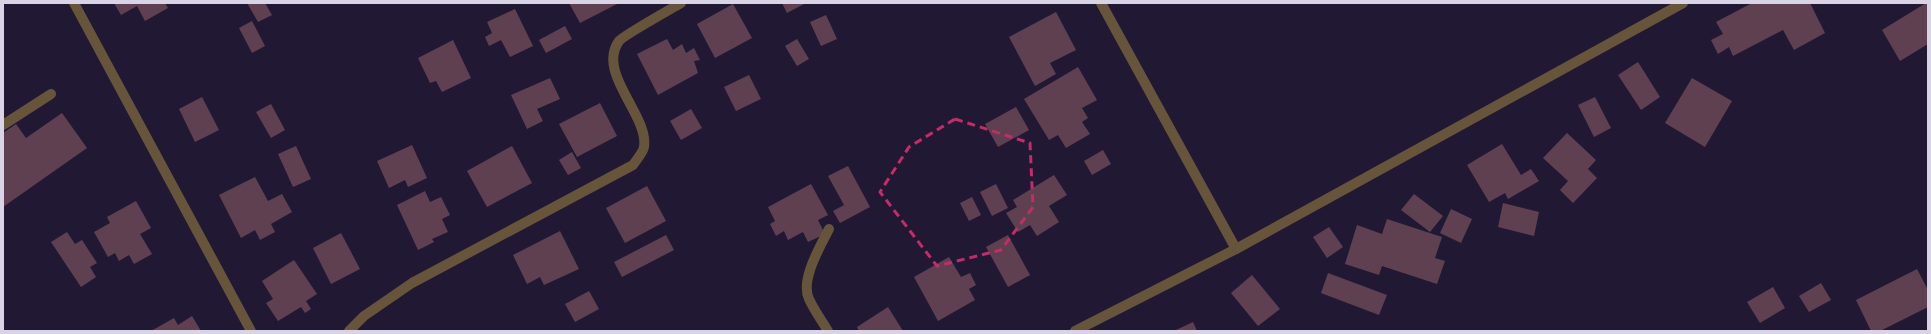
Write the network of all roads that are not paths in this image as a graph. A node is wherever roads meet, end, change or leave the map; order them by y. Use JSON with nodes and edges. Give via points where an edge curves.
{"nodes":[{"id":1,"x":74,"y":3,"type":"edge"},
{"id":2,"x":681,"y":3,"type":"edge"},
{"id":3,"x":1101,"y":3,"type":"edge"},
{"id":4,"x":1683,"y":3,"type":"edge"},
{"id":5,"x":51,"y":94,"type":"dead end"},
{"id":6,"x":3,"y":125,"type":"edge"},
{"id":7,"x":829,"y":229,"type":"dead end"},
{"id":8,"x":1236,"y":249,"type":"junction"},
{"id":9,"x":251,"y":331,"type":"edge"},
{"id":10,"x":350,"y":331,"type":"edge"},
{"id":11,"x":828,"y":331,"type":"edge"},
{"id":12,"x":1075,"y":331,"type":"edge"}],
"edges":[{"from":1,"to":9,"type":"street"},
{"from":2,"to":10,"type":"street","via":[[619,41],[612,59],[616,76],[644,135],[644,148],[633,165],[412,283],[364,316]]},
{"from":3,"to":8,"type":"street"},
{"from":4,"to":8,"type":"street"},
{"from":5,"to":6,"type":"street"},
{"from":7,"to":11,"type":"street","via":[[805,284],[808,298]]},
{"from":8,"to":12,"type":"street"}]}
